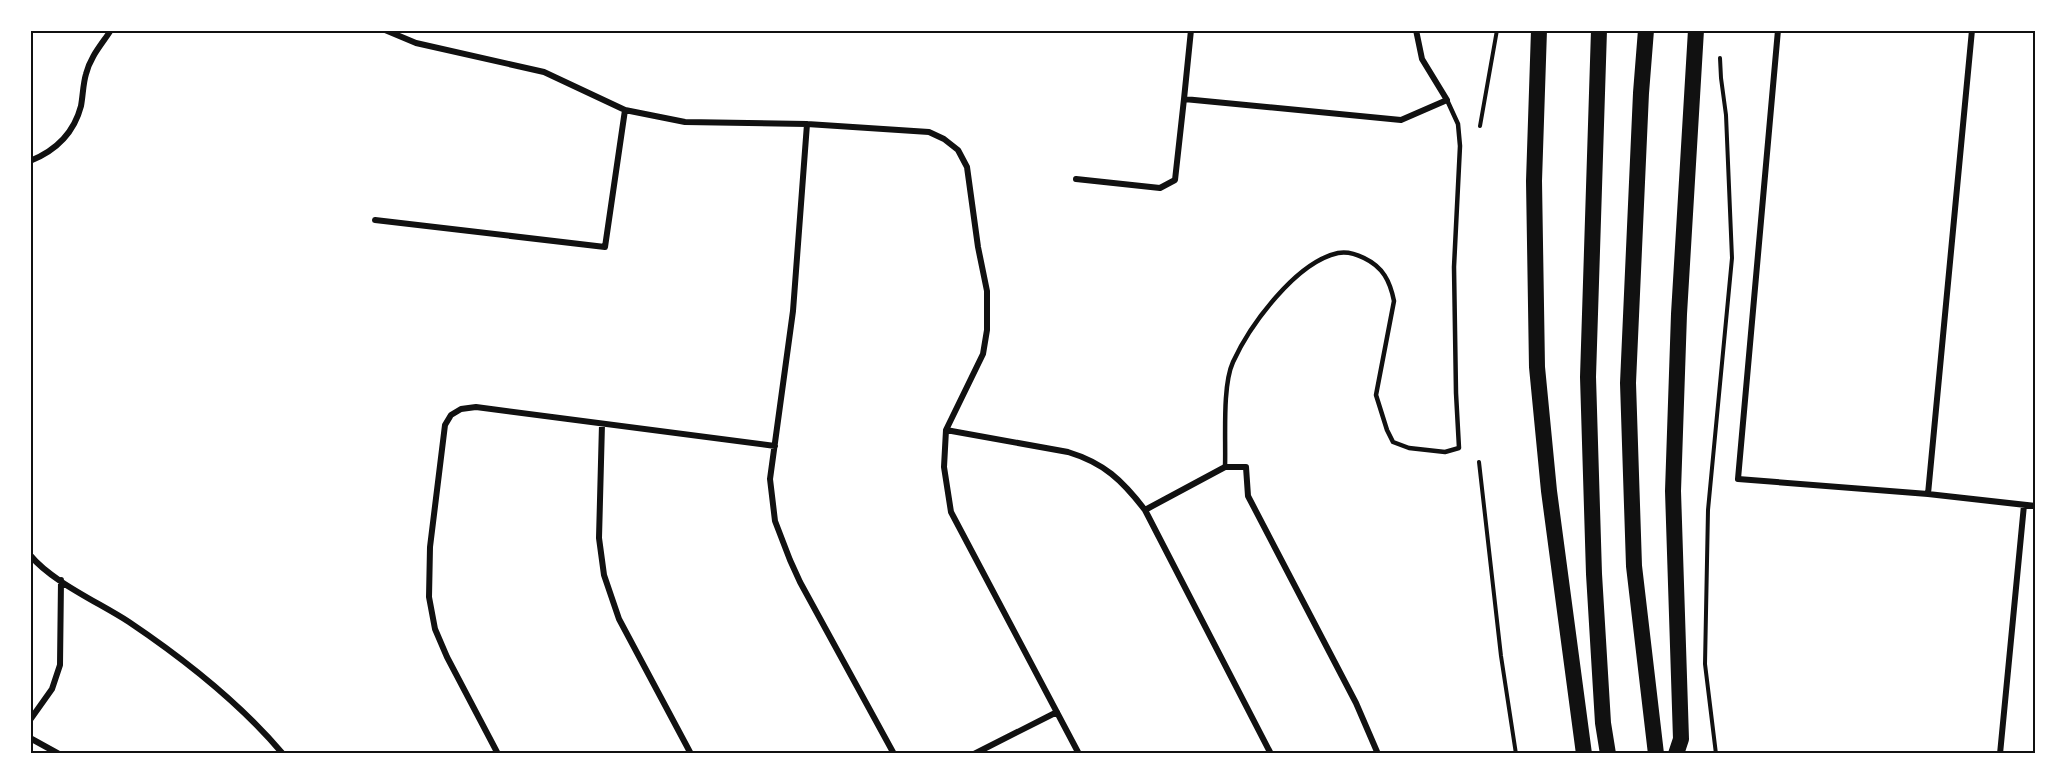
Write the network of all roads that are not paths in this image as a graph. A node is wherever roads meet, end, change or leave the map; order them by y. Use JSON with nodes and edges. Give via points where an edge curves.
{"nodes":[{"id":1,"x":111,"y":30,"type":"edge"},
{"id":2,"x":385,"y":30,"type":"edge"},
{"id":3,"x":1191,"y":30,"type":"edge"},
{"id":4,"x":1416,"y":30,"type":"edge"},
{"id":5,"x":1539,"y":30,"type":"edge"},
{"id":6,"x":1599,"y":30,"type":"edge"},
{"id":7,"x":1646,"y":30,"type":"edge"},
{"id":8,"x":1695,"y":30,"type":"edge"},
{"id":9,"x":1778,"y":30,"type":"edge"},
{"id":10,"x":1972,"y":30,"type":"edge"},
{"id":11,"x":1184,"y":99,"type":"junction"},
{"id":12,"x":1447,"y":100,"type":"junction"},
{"id":13,"x":625,"y":110,"type":"junction"},
{"id":14,"x":807,"y":124,"type":"junction"},
{"id":15,"x":30,"y":161,"type":"edge"},
{"id":16,"x":1076,"y":179,"type":"dead end"},
{"id":17,"x":375,"y":220,"type":"dead end"},
{"id":18,"x":602,"y":424,"type":"junction"},
{"id":19,"x":946,"y":430,"type":"junction"},
{"id":20,"x":775,"y":446,"type":"junction"},
{"id":21,"x":1225,"y":467,"type":"junction"},
{"id":22,"x":1928,"y":494,"type":"junction"},
{"id":23,"x":2024,"y":505,"type":"junction"},
{"id":24,"x":2035,"y":506,"type":"edge"},
{"id":25,"x":1145,"y":510,"type":"junction"},
{"id":26,"x":30,"y":555,"type":"edge"},
{"id":27,"x":61,"y":580,"type":"junction"},
{"id":28,"x":1057,"y":712,"type":"junction"},
{"id":29,"x":30,"y":720,"type":"edge"},
{"id":30,"x":30,"y":738,"type":"edge"},
{"id":31,"x":58,"y":754,"type":"edge"},
{"id":32,"x":283,"y":754,"type":"edge"},
{"id":33,"x":498,"y":754,"type":"edge"},
{"id":34,"x":691,"y":754,"type":"edge"},
{"id":35,"x":894,"y":754,"type":"edge"},
{"id":36,"x":974,"y":754,"type":"edge"},
{"id":37,"x":1079,"y":754,"type":"edge"},
{"id":38,"x":1271,"y":754,"type":"edge"},
{"id":39,"x":1378,"y":754,"type":"edge"},
{"id":40,"x":1584,"y":754,"type":"edge"},
{"id":41,"x":1608,"y":754,"type":"edge"},
{"id":42,"x":1656,"y":754,"type":"edge"},
{"id":43,"x":1676,"y":754,"type":"edge"},
{"id":44,"x":2000,"y":754,"type":"edge"}],
"edges":[{"from":1,"to":15,"type":"street","via":[[92,58],[80,109],[66,137],[56,148]]},
{"from":2,"to":13,"type":"street","via":[[416,43],[544,72]]},
{"from":3,"to":11,"type":"street"},
{"from":4,"to":12,"type":"street","via":[[1422,60]]},
{"from":5,"to":40,"type":"highway","via":[[1534,181],[1537,367],[1549,491]]},
{"from":6,"to":41,"type":"highway","via":[[1588,377],[1594,574]]},
{"from":7,"to":42,"type":"highway","via":[[1628,383],[1634,566]]},
{"from":8,"to":43,"type":"highway","via":[[1672,491],[1681,739]]},
{"from":9,"to":22,"type":"street","via":[[1738,478]]},
{"from":10,"to":22,"type":"street"},
{"from":11,"to":12,"type":"street","via":[[1401,120]]},
{"from":11,"to":16,"type":"street","via":[[1175,180],[1160,188]]},
{"from":12,"to":21,"type":"lane","via":[[1458,124],[1460,146],[1454,267],[1459,448],[1444,452],[1393,442],[1376,395],[1394,301],[1392,291],[1388,279],[1372,262],[1340,252],[1317,262],[1283,290],[1261,316],[1232,364],[1226,407]]},
{"from":13,"to":14,"type":"street","via":[[685,122]]},
{"from":13,"to":17,"type":"street","via":[[605,247]]},
{"from":14,"to":19,"type":"street","via":[[928,132],[958,150],[967,166],[987,291],[987,330],[982,354]]},
{"from":14,"to":20,"type":"street","via":[[793,311]]},
{"from":18,"to":20,"type":"street"},
{"from":18,"to":33,"type":"street","via":[[476,406],[451,415],[445,426],[430,547],[429,597],[435,629],[447,657]]},
{"from":18,"to":34,"type":"street","via":[[599,538],[604,575],[619,619]]},
{"from":19,"to":25,"type":"street","via":[[1083,457],[1111,472]]},
{"from":19,"to":28,"type":"street","via":[[944,467],[951,512]]},
{"from":20,"to":35,"type":"street","via":[[770,479],[775,521],[800,582]]},
{"from":21,"to":25,"type":"street"},
{"from":21,"to":39,"type":"street","via":[[1246,467],[1248,496],[1356,703]]},
{"from":22,"to":23,"type":"street"},
{"from":23,"to":24,"type":"street"},
{"from":23,"to":44,"type":"street"},
{"from":25,"to":38,"type":"street"},
{"from":26,"to":27,"type":"street"},
{"from":27,"to":29,"type":"street","via":[[60,665],[52,689]]},
{"from":27,"to":32,"type":"street","via":[[174,654],[216,688]]},
{"from":28,"to":36,"type":"street"},
{"from":28,"to":37,"type":"street"},
{"from":30,"to":31,"type":"street"}]}
